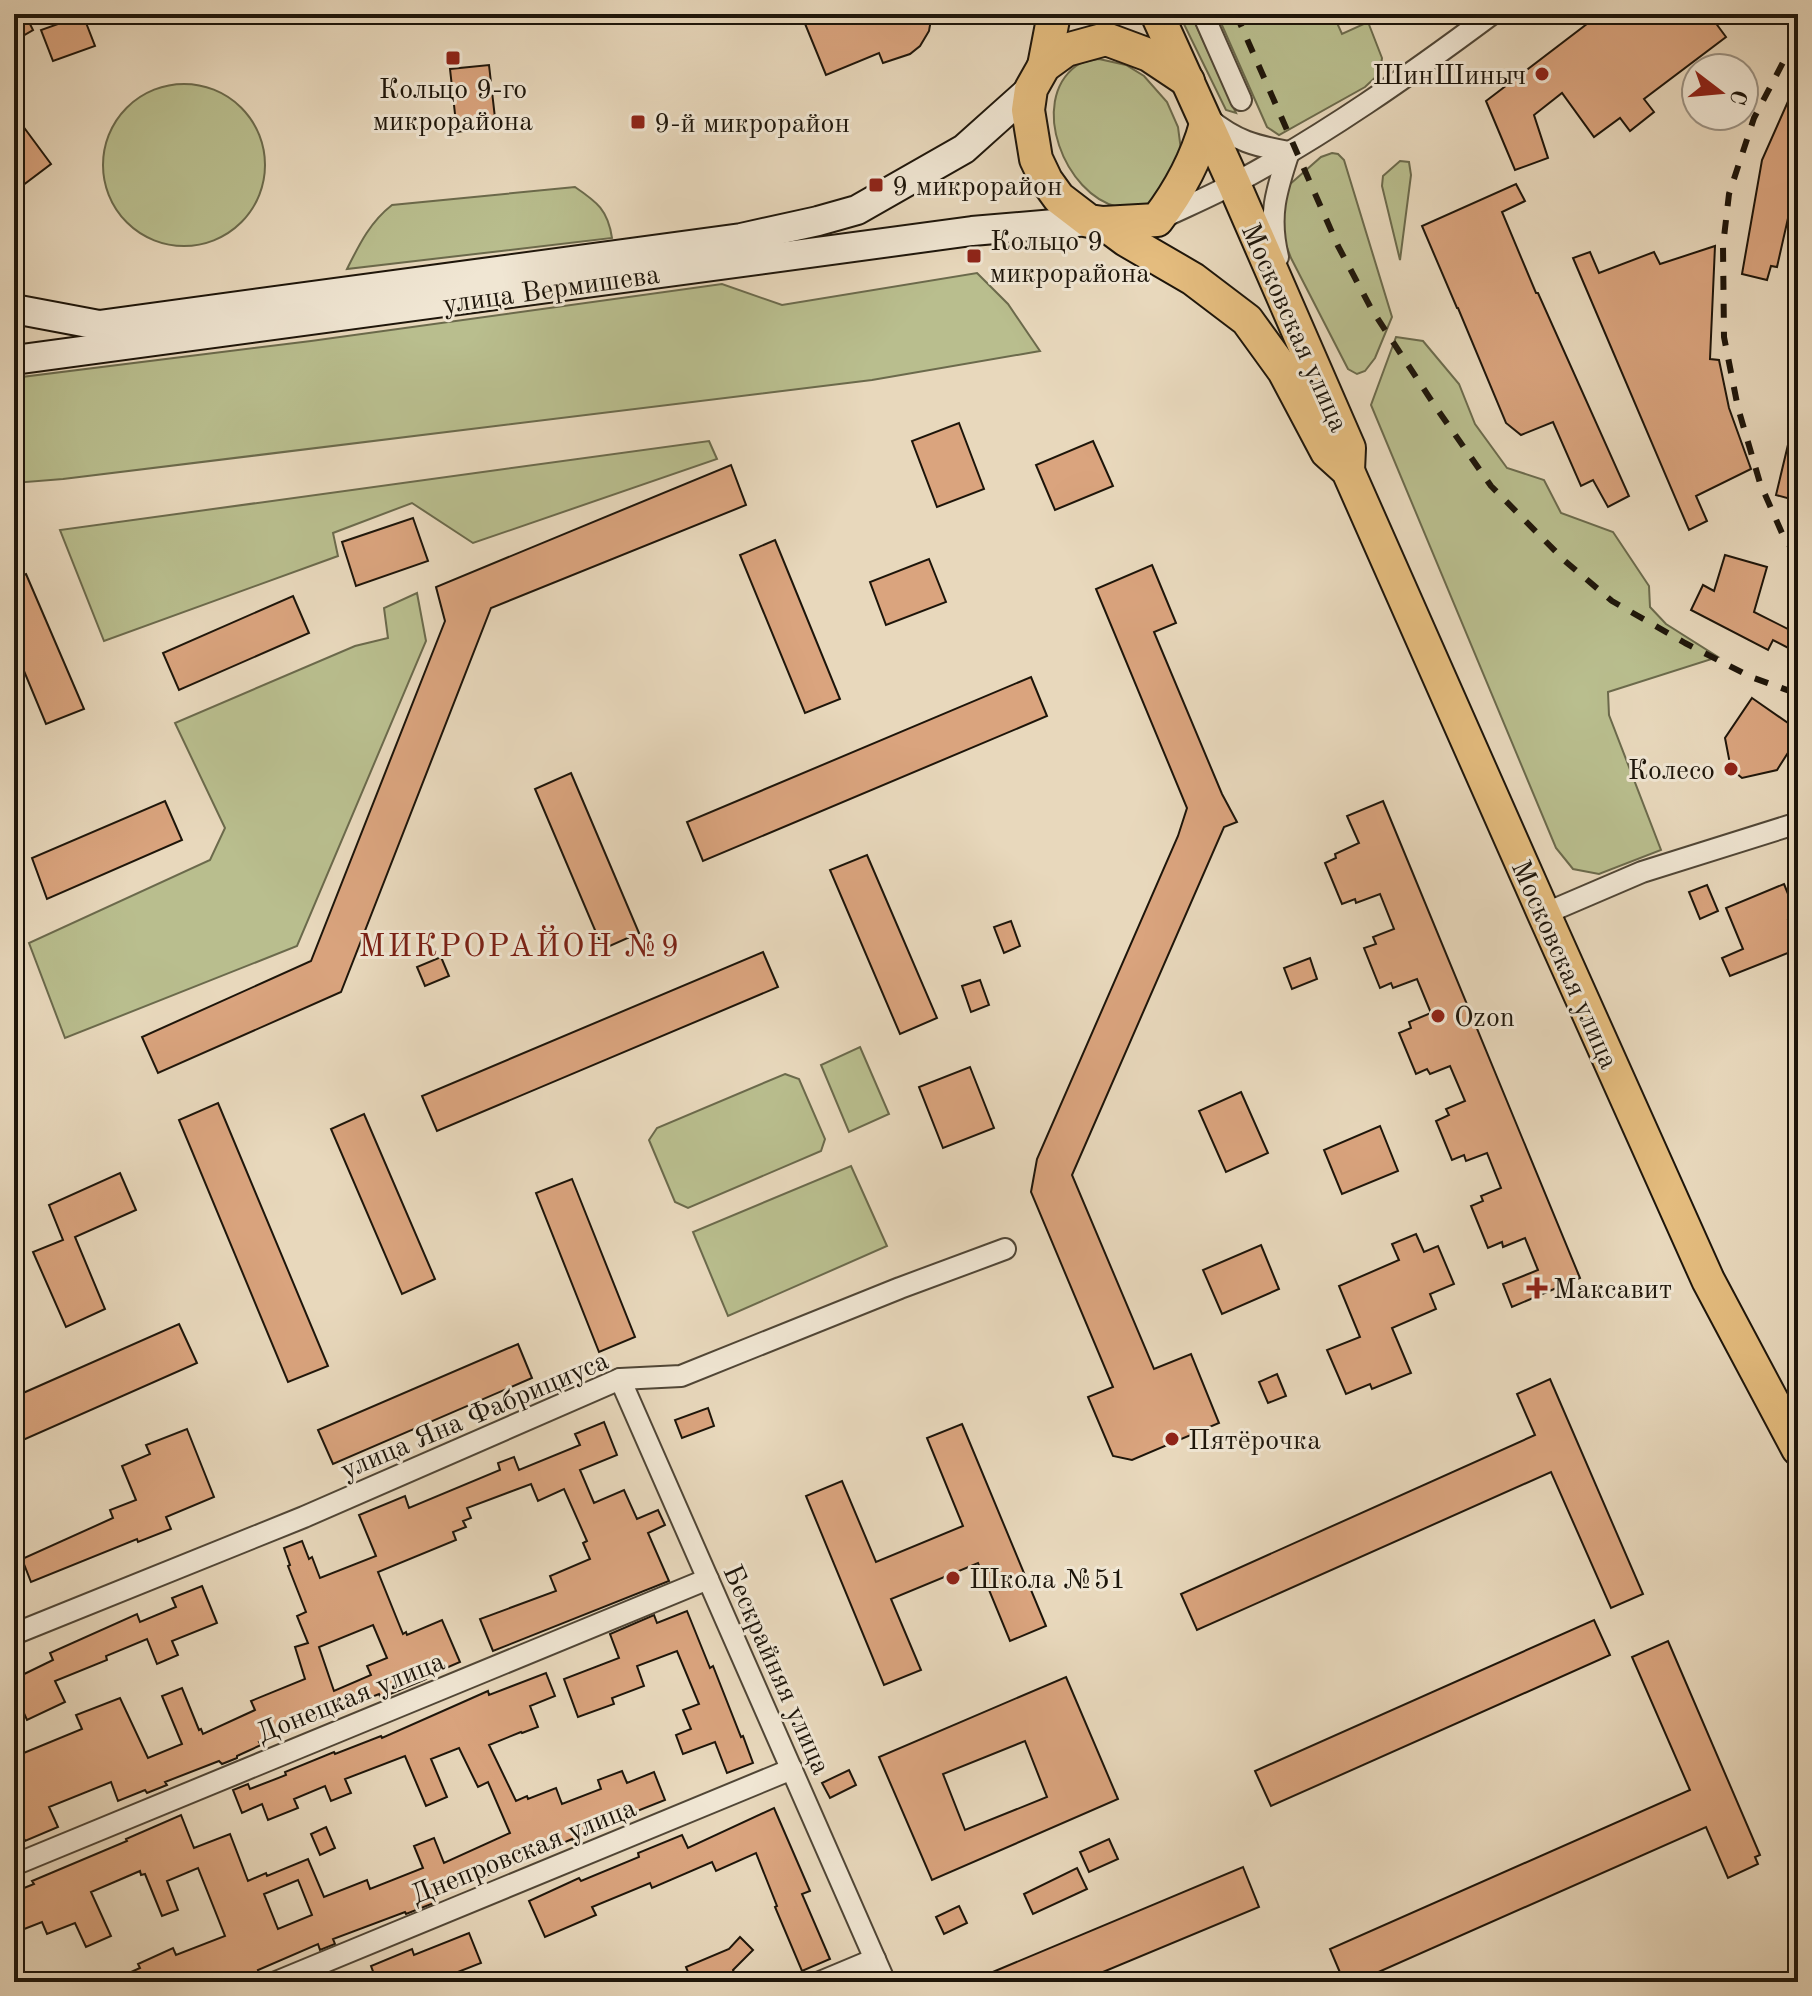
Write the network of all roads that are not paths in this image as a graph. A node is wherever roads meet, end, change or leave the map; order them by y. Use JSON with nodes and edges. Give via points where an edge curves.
{"nodes":[{"id":1,"x":1054,"y":14,"type":"edge"},
{"id":2,"x":1157,"y":14,"type":"edge"},
{"id":3,"x":1203,"y":14,"type":"edge"},
{"id":4,"x":1492,"y":14,"type":"edge"},
{"id":5,"x":1037,"y":77,"type":"junction"},
{"id":6,"x":1188,"y":81,"type":"junction"},
{"id":7,"x":1241,"y":100,"type":"dead end"},
{"id":8,"x":1204,"y":118,"type":"junction"},
{"id":9,"x":1289,"y":152,"type":"junction"},
{"id":10,"x":1234,"y":184,"type":"junction"},
{"id":11,"x":1157,"y":220,"type":"junction"},
{"id":12,"x":1096,"y":222,"type":"junction"},
{"id":13,"x":14,"y":309,"type":"edge"},
{"id":14,"x":1298,"y":331,"type":"junction"},
{"id":15,"x":14,"y":360,"type":"edge"},
{"id":16,"x":1348,"y":471,"type":"junction"},
{"id":17,"x":1798,"y":823,"type":"edge"},
{"id":18,"x":1544,"y":914,"type":"junction"},
{"id":19,"x":1005,"y":1249,"type":"dead end"},
{"id":20,"x":620,"y":1379,"type":"junction"},
{"id":21,"x":1798,"y":1449,"type":"edge"},
{"id":22,"x":708,"y":1579,"type":"junction"},
{"id":23,"x":14,"y":1634,"type":"edge"},
{"id":24,"x":792,"y":1769,"type":"junction"},
{"id":25,"x":14,"y":1865,"type":"edge"},
{"id":26,"x":875,"y":1959,"type":"junction"},
{"id":27,"x":276,"y":1982,"type":"edge"},
{"id":28,"x":820,"y":1982,"type":"edge"},
{"id":29,"x":885,"y":1982,"type":"edge"}],
"edges":[{"from":1,"to":5,"type":"main road"},
{"from":2,"to":6,"type":"main road"},
{"from":3,"to":7,"type":"street"},
{"from":4,"to":9,"type":"street"},
{"from":5,"to":6,"type":"main road","via":[[1066,50],[1106,39],[1149,55]]},
{"from":5,"to":12,"type":"main road","via":[[1028,110],[1036,159],[1059,198]]},
{"from":5,"to":13,"type":"main road","name":"улица Вермишева","via":[[964,149],[857,210],[758,235],[99,325]]},
{"from":6,"to":8,"type":"main road"},
{"from":8,"to":9,"type":"street","via":[[1228,134]]},
{"from":8,"to":10,"type":"main road","name":"Московская улица"},
{"from":8,"to":11,"type":"main road","via":[[1199,151]]},
{"from":9,"to":10,"type":"street"},
{"from":9,"to":14,"type":"street","via":[[1275,194],[1273,235]]},
{"from":10,"to":11,"type":"street"},
{"from":10,"to":14,"type":"main road","name":"Московская улица"},
{"from":11,"to":12,"type":"main road"},
{"from":12,"to":15,"type":"main road","name":"улица Вермишева","via":[[941,235]]},
{"from":12,"to":16,"type":"main road","name":"Московская улица","via":[[1193,279],[1247,320],[1284,371],[1327,452]]},
{"from":14,"to":16,"type":"main road","name":"Московская улица","via":[[1349,448]]},
{"from":16,"to":18,"type":"main road","name":"Московская улица"},
{"from":17,"to":18,"type":"street","via":[[1642,872]]},
{"from":18,"to":21,"type":"main road","name":"Московская улица","via":[[1708,1280]]},
{"from":19,"to":20,"type":"street","name":"улица Яна Фабрициуса","via":[[681,1376]]},
{"from":20,"to":22,"type":"street","name":"Бескрайняя улица"},
{"from":20,"to":23,"type":"street","name":"улица Яна Фабрициуса","via":[[304,1517]]},
{"from":22,"to":24,"type":"street","name":"Бескрайняя улица"},
{"from":22,"to":25,"type":"street","name":"Донецкая улица"},
{"from":24,"to":26,"type":"street","name":"Бескрайняя улица"},
{"from":24,"to":27,"type":"street","name":"Днепровская улица"},
{"from":26,"to":28,"type":"street"},
{"from":26,"to":29,"type":"street","name":"Бескрайняя улица"}]}
